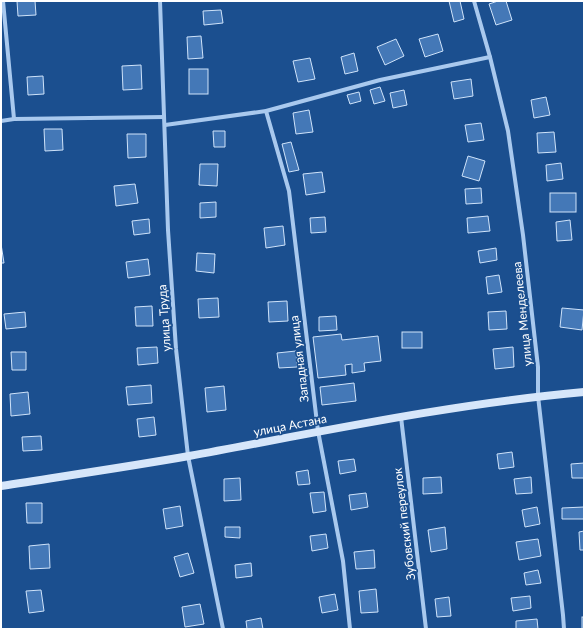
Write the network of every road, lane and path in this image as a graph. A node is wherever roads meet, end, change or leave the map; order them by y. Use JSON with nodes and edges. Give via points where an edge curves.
{"nodes":[{"id":1,"x":3,"y":1,"type":"edge"},
{"id":2,"x":160,"y":1,"type":"edge"},
{"id":3,"x":474,"y":1,"type":"edge"},
{"id":4,"x":490,"y":57,"type":"junction"},
{"id":5,"x":266,"y":111,"type":"junction"},
{"id":6,"x":164,"y":117,"type":"junction"},
{"id":7,"x":14,"y":119,"type":"junction"},
{"id":8,"x":1,"y":121,"type":"edge"},
{"id":9,"x":165,"y":125,"type":"junction"},
{"id":10,"x":584,"y":392,"type":"edge"},
{"id":11,"x":538,"y":396,"type":"junction"},
{"id":12,"x":401,"y":417,"type":"junction"},
{"id":13,"x":318,"y":431,"type":"junction"},
{"id":14,"x":188,"y":456,"type":"junction"},
{"id":15,"x":1,"y":486,"type":"edge"},
{"id":16,"x":223,"y":629,"type":"edge"},
{"id":17,"x":350,"y":629,"type":"edge"},
{"id":18,"x":426,"y":629,"type":"edge"},
{"id":19,"x":564,"y":629,"type":"edge"}],
"edges":[{"from":1,"to":7,"type":"street"},
{"from":2,"to":6,"type":"street","name":"улица Труда"},
{"from":3,"to":4,"type":"street","name":"улица Менделеева"},
{"from":4,"to":5,"type":"street","via":[[380,80]]},
{"from":4,"to":11,"type":"street","name":"улица Менделеева","via":[[508,130],[523,235],[538,367]]},
{"from":5,"to":9,"type":"street"},
{"from":5,"to":13,"type":"street","name":"Западная улица","via":[[289,191]]},
{"from":6,"to":7,"type":"street"},
{"from":6,"to":9,"type":"street","name":"улица Труда"},
{"from":7,"to":8,"type":"street"},
{"from":9,"to":14,"type":"street","name":"улица Труда","via":[[168,230],[176,350]]},
{"from":10,"to":11,"type":"street","name":"улица Астана"},
{"from":11,"to":12,"type":"street","name":"улица Астана"},
{"from":11,"to":19,"type":"street","name":"улица Менделеева"},
{"from":12,"to":13,"type":"street","name":"улица Астана"},
{"from":12,"to":18,"type":"street","name":"Зубовский переулок"},
{"from":13,"to":14,"type":"street","name":"улица Астана"},
{"from":13,"to":17,"type":"street","name":"Западная улица","via":[[342,561]]},
{"from":14,"to":15,"type":"street","name":"улица Астана"},
{"from":14,"to":16,"type":"street","name":"улица Труда"}]}
